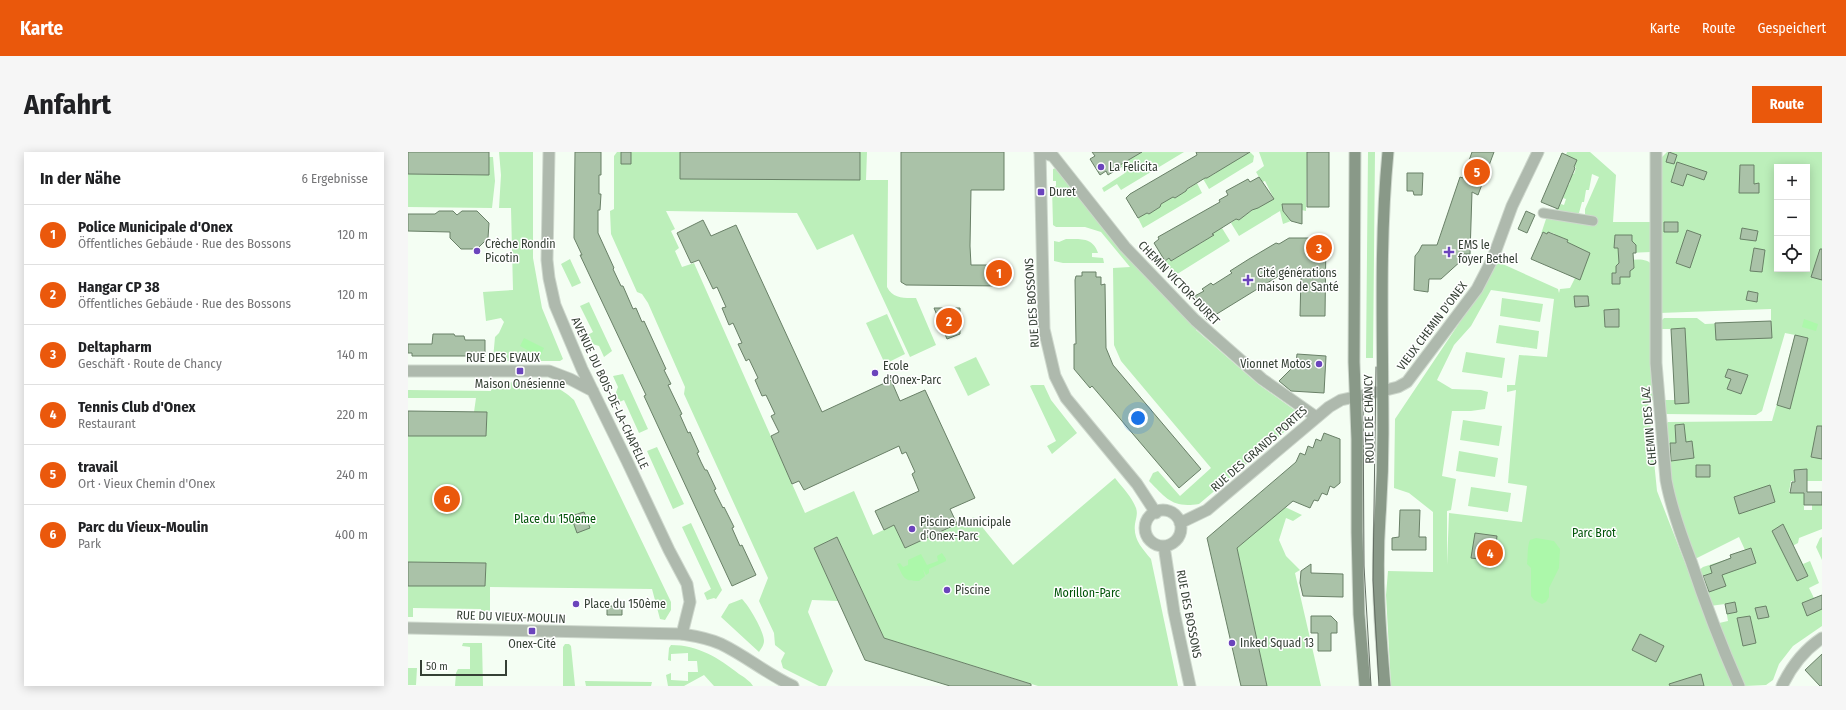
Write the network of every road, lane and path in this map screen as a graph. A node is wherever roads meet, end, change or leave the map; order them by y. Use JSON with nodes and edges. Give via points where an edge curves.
{"nodes":[{"id":1,"x":549,"y":152,"type":"edge"},
{"id":2,"x":1040,"y":152,"type":"edge"},
{"id":3,"x":1355,"y":152,"type":"edge"},
{"id":4,"x":1388,"y":152,"type":"edge"},
{"id":5,"x":1538,"y":152,"type":"edge"},
{"id":6,"x":1656,"y":152,"type":"edge"},
{"id":7,"x":1543,"y":213,"type":"dead end"},
{"id":8,"x":1594,"y":221,"type":"dead end"},
{"id":9,"x":408,"y":371,"type":"edge"},
{"id":10,"x":593,"y":391,"type":"junction"},
{"id":11,"x":1382,"y":391,"type":"junction"},
{"id":12,"x":1356,"y":396,"type":"junction"},
{"id":13,"x":1316,"y":417,"type":"junction"},
{"id":14,"x":1156,"y":512,"type":"junction"},
{"id":15,"x":1180,"y":523,"type":"junction"},
{"id":16,"x":1164,"y":546,"type":"junction"},
{"id":17,"x":408,"y":628,"type":"edge"},
{"id":18,"x":682,"y":634,"type":"junction"},
{"id":19,"x":1822,"y":638,"type":"edge"},
{"id":20,"x":792,"y":686,"type":"edge"},
{"id":21,"x":1190,"y":686,"type":"edge"},
{"id":22,"x":1365,"y":686,"type":"edge"},
{"id":23,"x":1385,"y":686,"type":"edge"},
{"id":24,"x":1739,"y":686,"type":"edge"},
{"id":25,"x":1782,"y":686,"type":"edge"}],
"edges":[{"from":1,"to":10,"type":"street","name":"AVENUE DU BOIS-DE-LA-CHAPELLE","via":[[546,244],[549,278],[559,314]]},
{"from":2,"to":13,"type":"street","name":"CHEMIN VICTOR-DURET","via":[[1053,156],[1125,246],[1195,320],[1262,379]]},
{"from":2,"to":14,"type":"street","name":"RUE DES BOSSONS","via":[[1044,328],[1055,376],[1066,398],[1137,484]]},
{"from":3,"to":12,"type":"main road","name":"ROUTE DE CHANCY"},
{"from":4,"to":11,"type":"main road","name":"ROUTE DE CHANCY","via":[[1383,212]]},
{"from":5,"to":11,"type":"street","name":"VIEUX CHEMIN D'ONEX","via":[[1477,289],[1407,382]]},
{"from":6,"to":24,"type":"street","name":"CHEMIN DES LAZ","via":[[1656,363],[1666,480],[1687,550]]},
{"from":7,"to":8,"type":"street"},
{"from":9,"to":10,"type":"street","name":"RUE DES EVAUX","via":[[549,371]]},
{"from":10,"to":18,"type":"street","name":"AVENUE DU BOIS-DE-LA-CHAPELLE","via":[[687,584],[690,602]]},
{"from":11,"to":12,"type":"street","name":"VIEUX CHEMIN D'ONEX"},
{"from":11,"to":23,"type":"main road","name":"ROUTE DE CHANCY","via":[[1379,580]]},
{"from":12,"to":13,"type":"street","name":"RUE DES GRANDS PORTES","via":[[1341,400]]},
{"from":12,"to":22,"type":"main road","name":"ROUTE DE CHANCY","via":[[1358,566]]},
{"from":13,"to":15,"type":"street","name":"RUE DES GRANDS PORTES","via":[[1207,510]]},
{"from":14,"to":15,"type":"street","via":[[1172,513]]},
{"from":14,"to":16,"type":"street","via":[[1148,519],[1146,530],[1152,542]]},
{"from":15,"to":16,"type":"street","via":[[1181,529],[1177,539],[1172,544]]},
{"from":16,"to":21,"type":"street","name":"RUE DES BOSSONS","via":[[1174,612]]},
{"from":17,"to":18,"type":"street","name":"RUE DU VIEUX-MOULIN"},
{"from":18,"to":20,"type":"street","via":[[710,639]]},
{"from":19,"to":25,"type":"street","via":[[1797,662]]}]}
